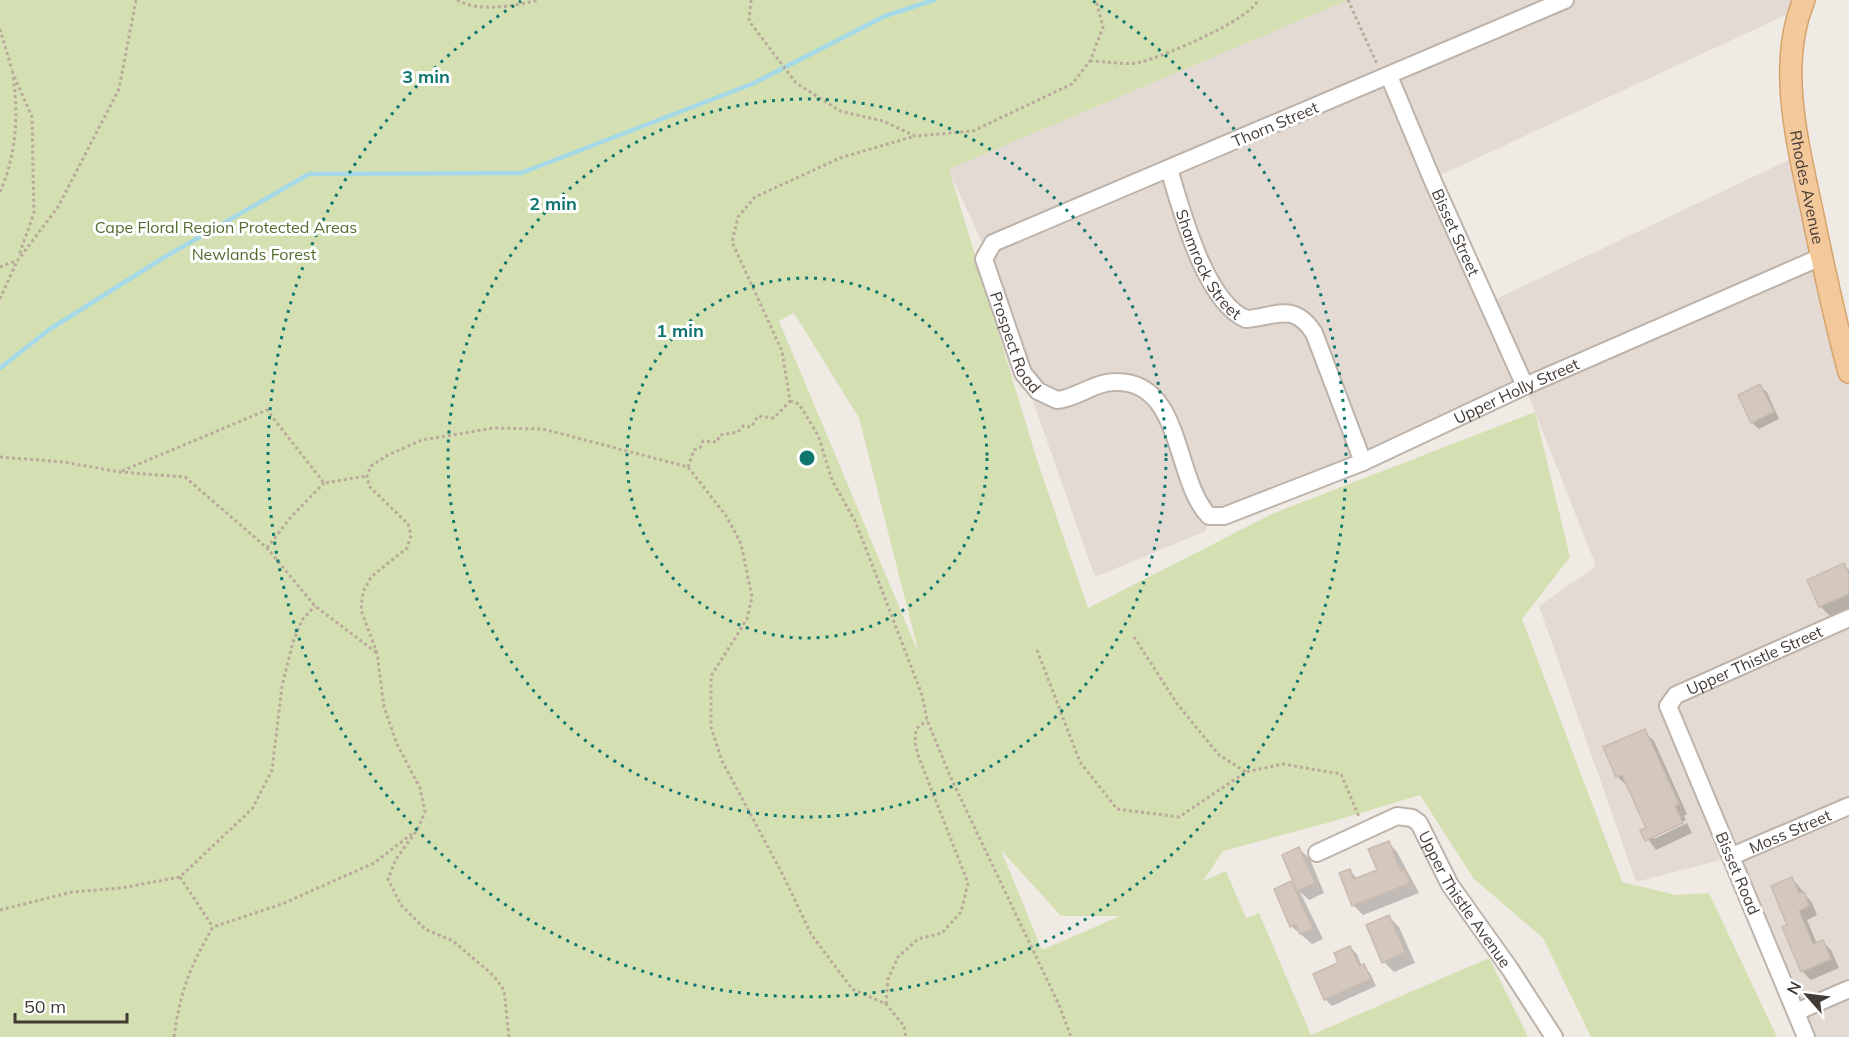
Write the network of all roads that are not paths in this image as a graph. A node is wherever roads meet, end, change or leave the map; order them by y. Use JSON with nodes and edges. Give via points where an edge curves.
{"nodes":[{"id":1,"x":1565,"y":0,"type":"edge"},
{"id":2,"x":1804,"y":0,"type":"edge"},
{"id":3,"x":1387,"y":77,"type":"junction"},
{"id":4,"x":1169,"y":169,"type":"junction"},
{"id":5,"x":986,"y":251,"type":"joint"},
{"id":6,"x":1821,"y":256,"type":"junction"},
{"id":7,"x":1849,"y":372,"type":"edge"},
{"id":8,"x":1525,"y":386,"type":"junction"},
{"id":9,"x":1363,"y":462,"type":"junction"},
{"id":10,"x":1209,"y":516,"type":"joint"},
{"id":11,"x":1849,"y":618,"type":"edge"},
{"id":12,"x":1668,"y":710,"type":"joint"},
{"id":13,"x":1849,"y":806,"type":"edge"},
{"id":14,"x":1317,"y":853,"type":"dead end"},
{"id":15,"x":1732,"y":856,"type":"junction"},
{"id":16,"x":1849,"y":989,"type":"edge"},
{"id":17,"x":1796,"y":1012,"type":"junction"},
{"id":18,"x":1554,"y":1037,"type":"edge"},
{"id":19,"x":1806,"y":1037,"type":"edge"}],
"edges":[{"from":1,"to":3,"type":"street","name":"Thorn Street"},
{"from":2,"to":6,"type":"main road","name":"Rhodes Avenue","via":[[1794,33],[1791,66],[1801,154]]},
{"from":3,"to":4,"type":"street","name":"Thorn Street"},
{"from":3,"to":8,"type":"street","name":"Bisset Street"},
{"from":4,"to":5,"type":"street","name":"Thorn Street","via":[[993,243]]},
{"from":4,"to":9,"type":"street","name":"Shamrock Street","via":[[1191,240],[1210,280],[1230,309],[1246,319],[1288,312],[1308,323]]},
{"from":5,"to":10,"type":"street","name":"Prospect Road","via":[[986,269],[1023,373],[1038,391],[1057,400],[1104,383],[1125,382],[1143,387],[1174,430],[1194,496]]},
{"from":6,"to":7,"type":"main road","name":"Rhodes Avenue"},
{"from":6,"to":8,"type":"street","name":"Upper Holly Street"},
{"from":8,"to":9,"type":"street","name":"Upper Holly Street"},
{"from":9,"to":10,"type":"street","name":"Upper Holly Street","via":[[1240,512]]},
{"from":11,"to":12,"type":"street","name":"Upper Thistle Street","via":[[1676,695]]},
{"from":12,"to":15,"type":"street","name":"Bisset Road"},
{"from":13,"to":15,"type":"street","name":"Moss Street"},
{"from":14,"to":18,"type":"street","name":"Upper Thistle Avenue","via":[[1397,816],[1419,823],[1450,885]]},
{"from":15,"to":17,"type":"street","name":"Bisset Road"},
{"from":16,"to":17,"type":"street"},
{"from":17,"to":19,"type":"street","name":"Bisset Road"}]}
